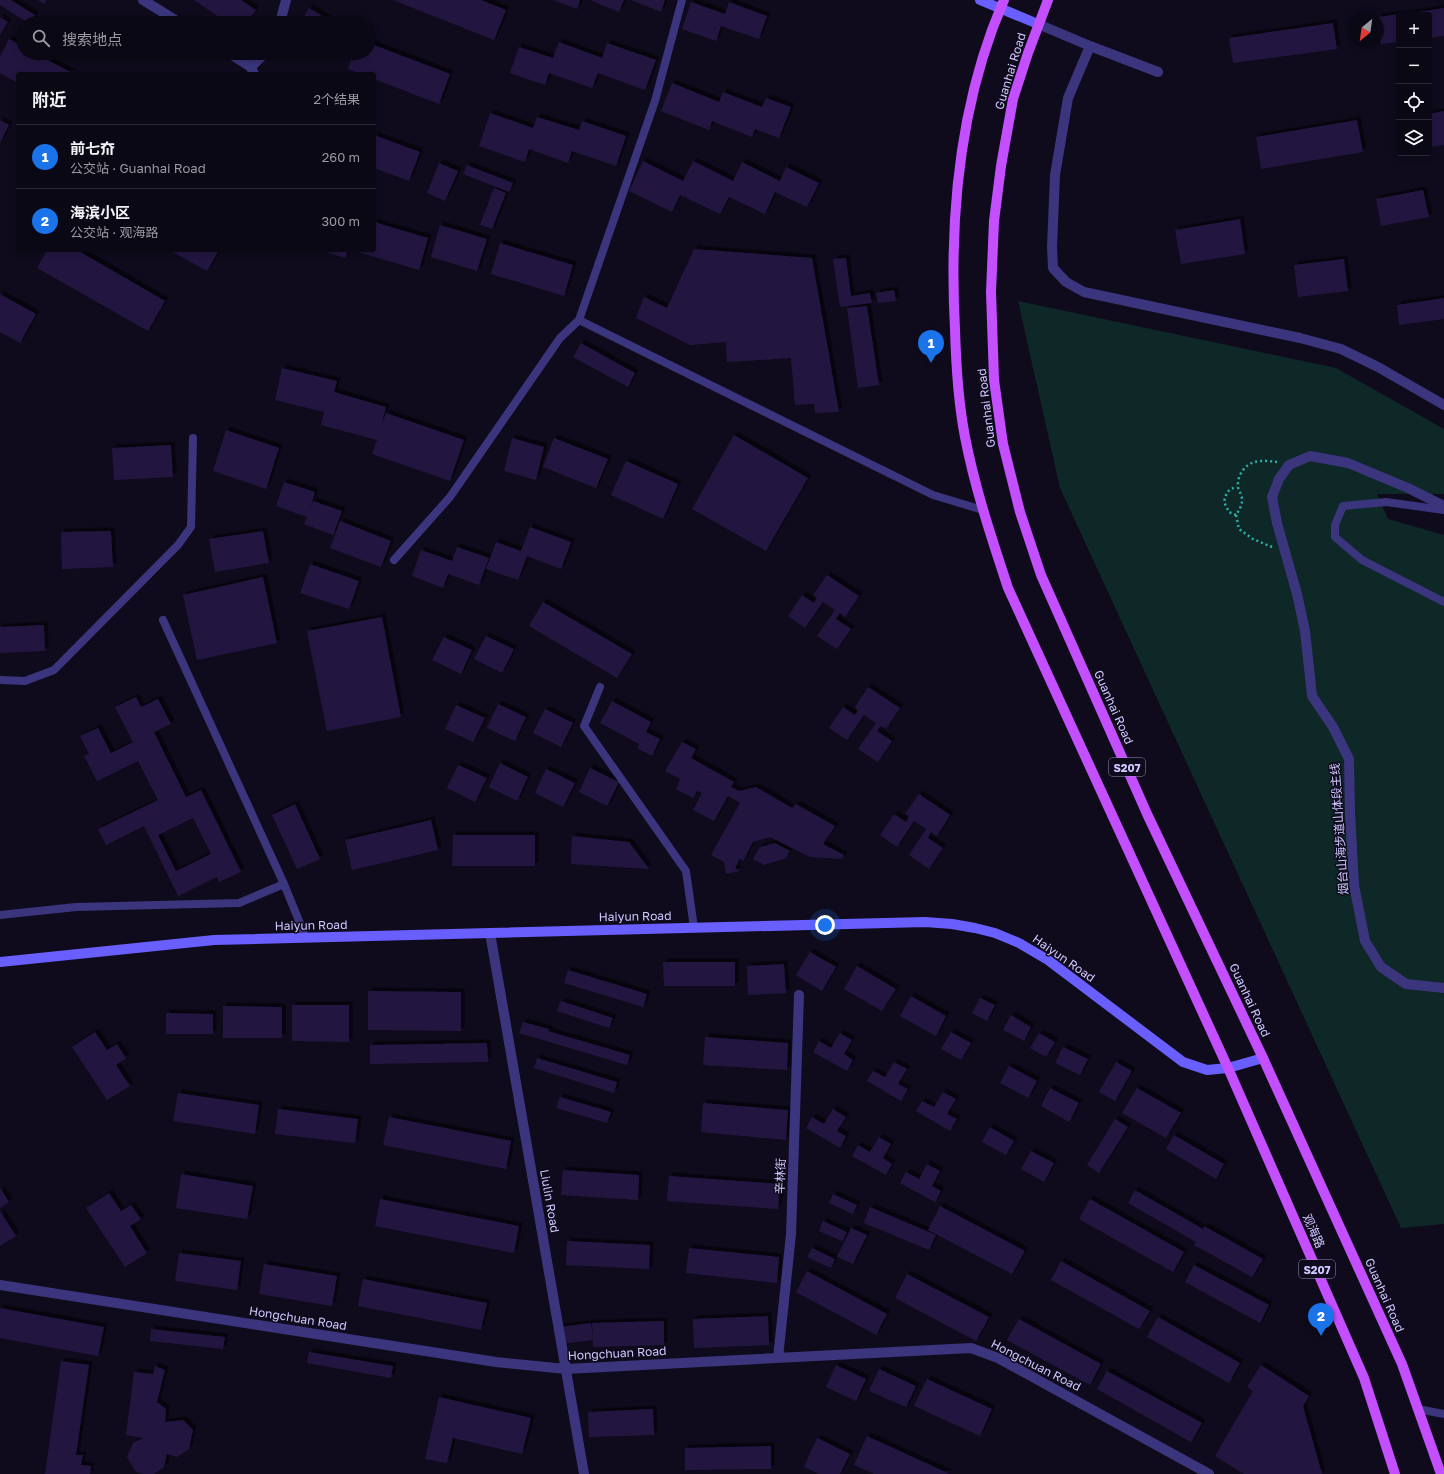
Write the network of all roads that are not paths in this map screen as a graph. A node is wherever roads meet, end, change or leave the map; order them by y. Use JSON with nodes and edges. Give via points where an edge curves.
{"nodes":[{"id":1,"x":143,"y":0,"type":"edge"},
{"id":2,"x":286,"y":0,"type":"edge"},
{"id":3,"x":682,"y":0,"type":"edge"},
{"id":4,"x":980,"y":0,"type":"edge"},
{"id":5,"x":1048,"y":0,"type":"edge"},
{"id":6,"x":1002,"y":5,"type":"edge"},
{"id":7,"x":169,"y":16,"type":"edge"},
{"id":8,"x":282,"y":16,"type":"edge"},
{"id":9,"x":1038,"y":24,"type":"junction"},
{"id":10,"x":1090,"y":46,"type":"junction"},
{"id":11,"x":239,"y":60,"type":"edge"},
{"id":12,"x":260,"y":60,"type":"edge"},
{"id":13,"x":253,"y":70,"type":"edge"},
{"id":14,"x":1158,"y":72,"type":"dead end"},
{"id":15,"x":579,"y":320,"type":"junction"},
{"id":16,"x":1444,"y":405,"type":"edge"},
{"id":17,"x":193,"y":438,"type":"dead end"},
{"id":18,"x":1444,"y":506,"type":"edge"},
{"id":19,"x":983,"y":510,"type":"junction"},
{"id":20,"x":1444,"y":510,"type":"edge"},
{"id":21,"x":394,"y":560,"type":"dead end"},
{"id":22,"x":1444,"y":602,"type":"edge"},
{"id":23,"x":163,"y":620,"type":"dead end"},
{"id":24,"x":0,"y":680,"type":"edge"},
{"id":25,"x":600,"y":687,"type":"dead end"},
{"id":26,"x":284,"y":884,"type":"junction"},
{"id":27,"x":0,"y":915,"type":"edge"},
{"id":28,"x":694,"y":928,"type":"junction"},
{"id":29,"x":490,"y":933,"type":"junction"},
{"id":30,"x":306,"y":938,"type":"junction"},
{"id":31,"x":0,"y":962,"type":"edge"},
{"id":32,"x":1444,"y":988,"type":"edge"},
{"id":33,"x":799,"y":994,"type":"dead end"},
{"id":34,"x":1263,"y":1058,"type":"junction"},
{"id":35,"x":1228,"y":1068,"type":"junction"},
{"id":36,"x":0,"y":1285,"type":"edge"},
{"id":37,"x":778,"y":1358,"type":"junction"},
{"id":38,"x":566,"y":1369,"type":"junction"},
{"id":39,"x":1418,"y":1409,"type":"junction"},
{"id":40,"x":1444,"y":1414,"type":"edge"},
{"id":41,"x":584,"y":1474,"type":"edge"},
{"id":42,"x":1209,"y":1474,"type":"edge"},
{"id":43,"x":1395,"y":1474,"type":"edge"},
{"id":44,"x":1441,"y":1474,"type":"edge"}],
"edges":[{"from":1,"to":7,"type":"street"},
{"from":2,"to":8,"type":"street"},
{"from":3,"to":15,"type":"lane","via":[[655,101]]},
{"from":4,"to":6,"type":"street"},
{"from":5,"to":9,"type":"main road","name":"Guanhai Road","number":"S207"},
{"from":6,"to":9,"type":"street"},
{"from":6,"to":19,"type":"main road","name":"Guanhai Road","number":"S207","via":[[970,101],[959,168],[954,228],[953,292],[958,391],[965,438]]},
{"from":9,"to":10,"type":"street"},
{"from":9,"to":34,"type":"main road","name":"Guanhai Road","number":"S207","via":[[1013,99],[1000,166],[994,221],[991,292],[994,380],[1003,444],[1020,512],[1041,575],[1148,816]]},
{"from":10,"to":14,"type":"street"},
{"from":10,"to":16,"type":"street","via":[[1068,98],[1056,175],[1053,268],[1066,282],[1084,292],[1341,349]]},
{"from":11,"to":13,"type":"street"},
{"from":12,"to":13,"type":"street"},
{"from":15,"to":19,"type":"lane","via":[[933,495]]},
{"from":15,"to":21,"type":"lane","via":[[560,338],[450,497]]},
{"from":17,"to":24,"type":"lane","via":[[191,526],[178,545],[54,670],[25,681]]},
{"from":18,"to":32,"type":"street","name":"烟台山海步道山体段主线","via":[[1348,463],[1310,456],[1289,465],[1279,479],[1272,497],[1305,631],[1312,696],[1333,727],[1349,759],[1354,885],[1365,941],[1381,967],[1406,984]]},
{"from":19,"to":35,"type":"main road","name":"Guanhai Road","number":"S207","via":[[1008,588]]},
{"from":20,"to":22,"type":"lane","via":[[1386,502],[1343,506],[1335,525],[1336,537],[1362,560]]},
{"from":23,"to":26,"type":"lane"},
{"from":25,"to":28,"type":"lane","via":[[584,726],[686,871]]},
{"from":26,"to":27,"type":"lane","via":[[239,903],[76,907]]},
{"from":26,"to":30,"type":"lane"},
{"from":28,"to":29,"type":"street","name":"Haiyun Road"},
{"from":28,"to":35,"type":"street","name":"Haiyun Road","via":[[925,922],[952,924],[995,933],[1048,960],[1183,1062],[1207,1070]]},
{"from":29,"to":30,"type":"street","name":"Haiyun Road"},
{"from":29,"to":38,"type":"street","name":"Liulin Road"},
{"from":30,"to":31,"type":"street","name":"Haiyun Road","via":[[214,940]]},
{"from":33,"to":37,"type":"street","name":"辛林街","via":[[791,1234]]},
{"from":34,"to":35,"type":"street","name":"Haiyun Road"},
{"from":34,"to":39,"type":"main road","name":"Guanhai Road","number":"S207","via":[[1402,1364]]},
{"from":35,"to":43,"type":"main road","name":"观海路","number":"S207","via":[[1364,1378]]},
{"from":36,"to":38,"type":"street","name":"Hongchuan Road","via":[[496,1362]]},
{"from":37,"to":38,"type":"street","name":"Hongchuan Road"},
{"from":37,"to":42,"type":"street","name":"Hongchuan Road","via":[[971,1348],[998,1358]]},
{"from":38,"to":41,"type":"street","name":"Liulin Road"},
{"from":39,"to":40,"type":"lane"},
{"from":39,"to":44,"type":"main road","name":"Guanhai Road","number":"S207"}]}
